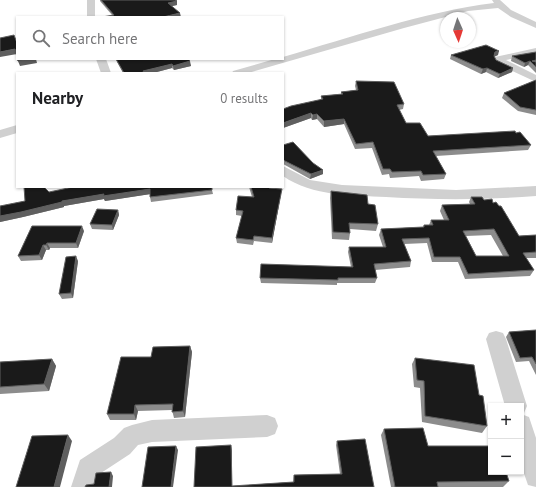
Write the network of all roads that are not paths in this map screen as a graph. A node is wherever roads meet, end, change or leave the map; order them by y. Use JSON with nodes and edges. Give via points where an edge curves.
{"nodes":[{"id":1,"x":91,"y":0,"type":"edge"},
{"id":2,"x":498,"y":2,"type":"edge"},
{"id":3,"x":91,"y":16,"type":"edge"},
{"id":4,"x":536,"y":25,"type":"edge"},
{"id":5,"x":536,"y":51,"type":"edge"},
{"id":6,"x":101,"y":60,"type":"edge"},
{"id":7,"x":282,"y":60,"type":"edge"},
{"id":8,"x":284,"y":60,"type":"edge"},
{"id":9,"x":106,"y":72,"type":"edge"},
{"id":10,"x":240,"y":72,"type":"edge"},
{"id":11,"x":536,"y":79,"type":"edge"},
{"id":12,"x":16,"y":129,"type":"edge"},
{"id":13,"x":0,"y":134,"type":"edge"},
{"id":14,"x":284,"y":171,"type":"edge"},
{"id":15,"x":536,"y":191,"type":"edge"},
{"id":16,"x":496,"y":339,"type":"dead end"},
{"id":17,"x":515,"y":403,"type":"edge"},
{"id":18,"x":267,"y":426,"type":"dead end"},
{"id":19,"x":524,"y":435,"type":"edge"},
{"id":20,"x":536,"y":476,"type":"edge"},
{"id":21,"x":83,"y":487,"type":"edge"}],
"edges":[{"from":1,"to":3,"type":"street"},
{"from":2,"to":4,"type":"street"},
{"from":2,"to":8,"type":"street","via":[[401,26]]},
{"from":5,"to":11,"type":"street","via":[[499,59]]},
{"from":6,"to":9,"type":"street"},
{"from":7,"to":10,"type":"street"},
{"from":12,"to":13,"type":"street"},
{"from":14,"to":15,"type":"street","via":[[311,185],[352,191],[427,195]]},
{"from":16,"to":17,"type":"street"},
{"from":18,"to":21,"type":"street","via":[[152,431],[132,436],[122,446],[88,468]]},
{"from":19,"to":20,"type":"street"}]}
